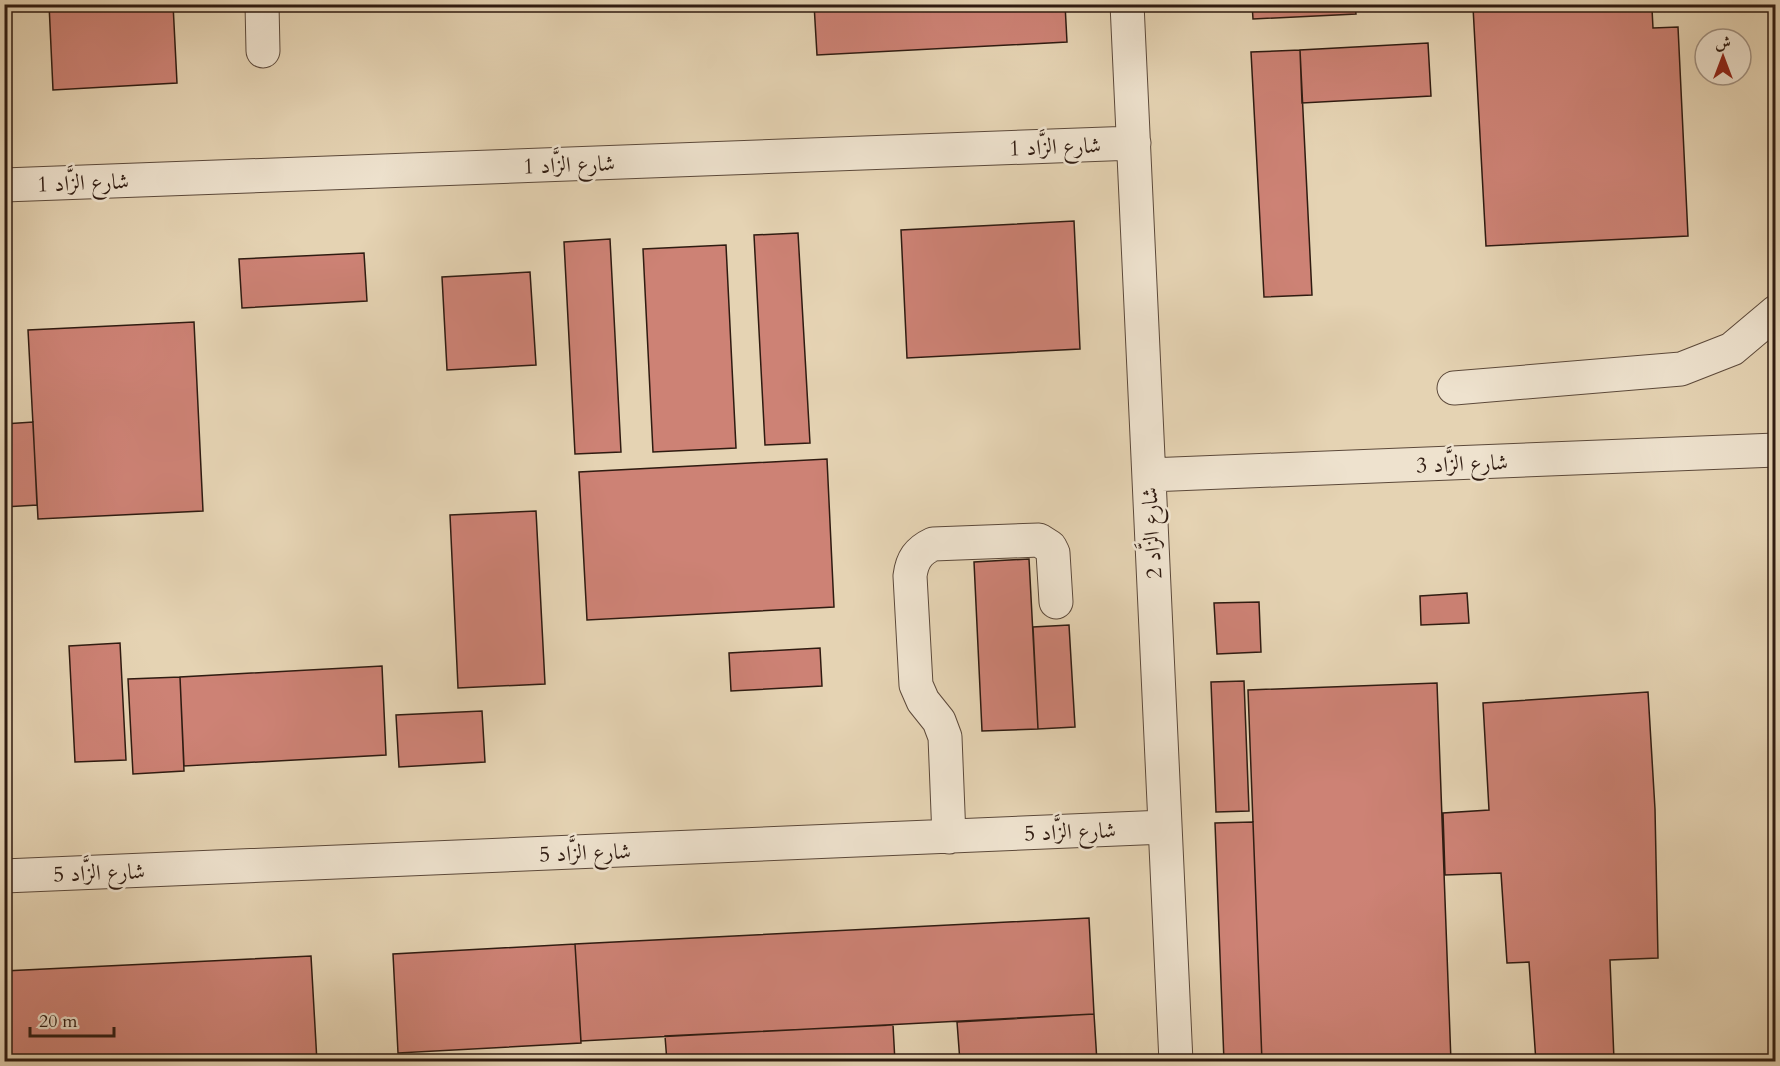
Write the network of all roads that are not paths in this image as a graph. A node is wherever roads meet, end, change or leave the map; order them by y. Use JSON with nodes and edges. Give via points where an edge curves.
{"nodes":[{"id":1,"x":262,"y":4,"type":"edge"},
{"id":2,"x":1127,"y":4,"type":"edge"},
{"id":3,"x":263,"y":51,"type":"dead end"},
{"id":4,"x":1134,"y":143,"type":"junction"},
{"id":5,"x":4,"y":185,"type":"edge"},
{"id":6,"x":1776,"y":312,"type":"edge"},
{"id":7,"x":1454,"y":388,"type":"dead end"},
{"id":8,"x":1776,"y":450,"type":"edge"},
{"id":9,"x":1149,"y":475,"type":"junction"},
{"id":10,"x":1056,"y":602,"type":"dead end"},
{"id":11,"x":1165,"y":827,"type":"junction"},
{"id":12,"x":949,"y":837,"type":"junction"},
{"id":13,"x":4,"y":876,"type":"edge"},
{"id":14,"x":1176,"y":1062,"type":"edge"}],
"edges":[{"from":1,"to":3,"type":"street"},
{"from":2,"to":4,"type":"street","name":"شارع الزَّاد 2"},
{"from":4,"to":5,"type":"street","name":"شارع الزَّاد 1"},
{"from":4,"to":9,"type":"street","name":"شارع الزَّاد 2"},
{"from":6,"to":7,"type":"street","via":[[1732,349],[1682,369]]},
{"from":8,"to":9,"type":"street","name":"شارع الزَّاد 3"},
{"from":9,"to":11,"type":"street","name":"شارع الزَّاد 2"},
{"from":10,"to":12,"type":"street","via":[[1053,553],[1039,540],[943,542],[916,556],[910,576],[915,676],[919,693],[945,737]]},
{"from":11,"to":12,"type":"street","name":"شارع الزَّاد 5"},
{"from":11,"to":14,"type":"street","name":"شارع الزَّاد 2"},
{"from":12,"to":13,"type":"street","name":"شارع الزَّاد 5"}]}
